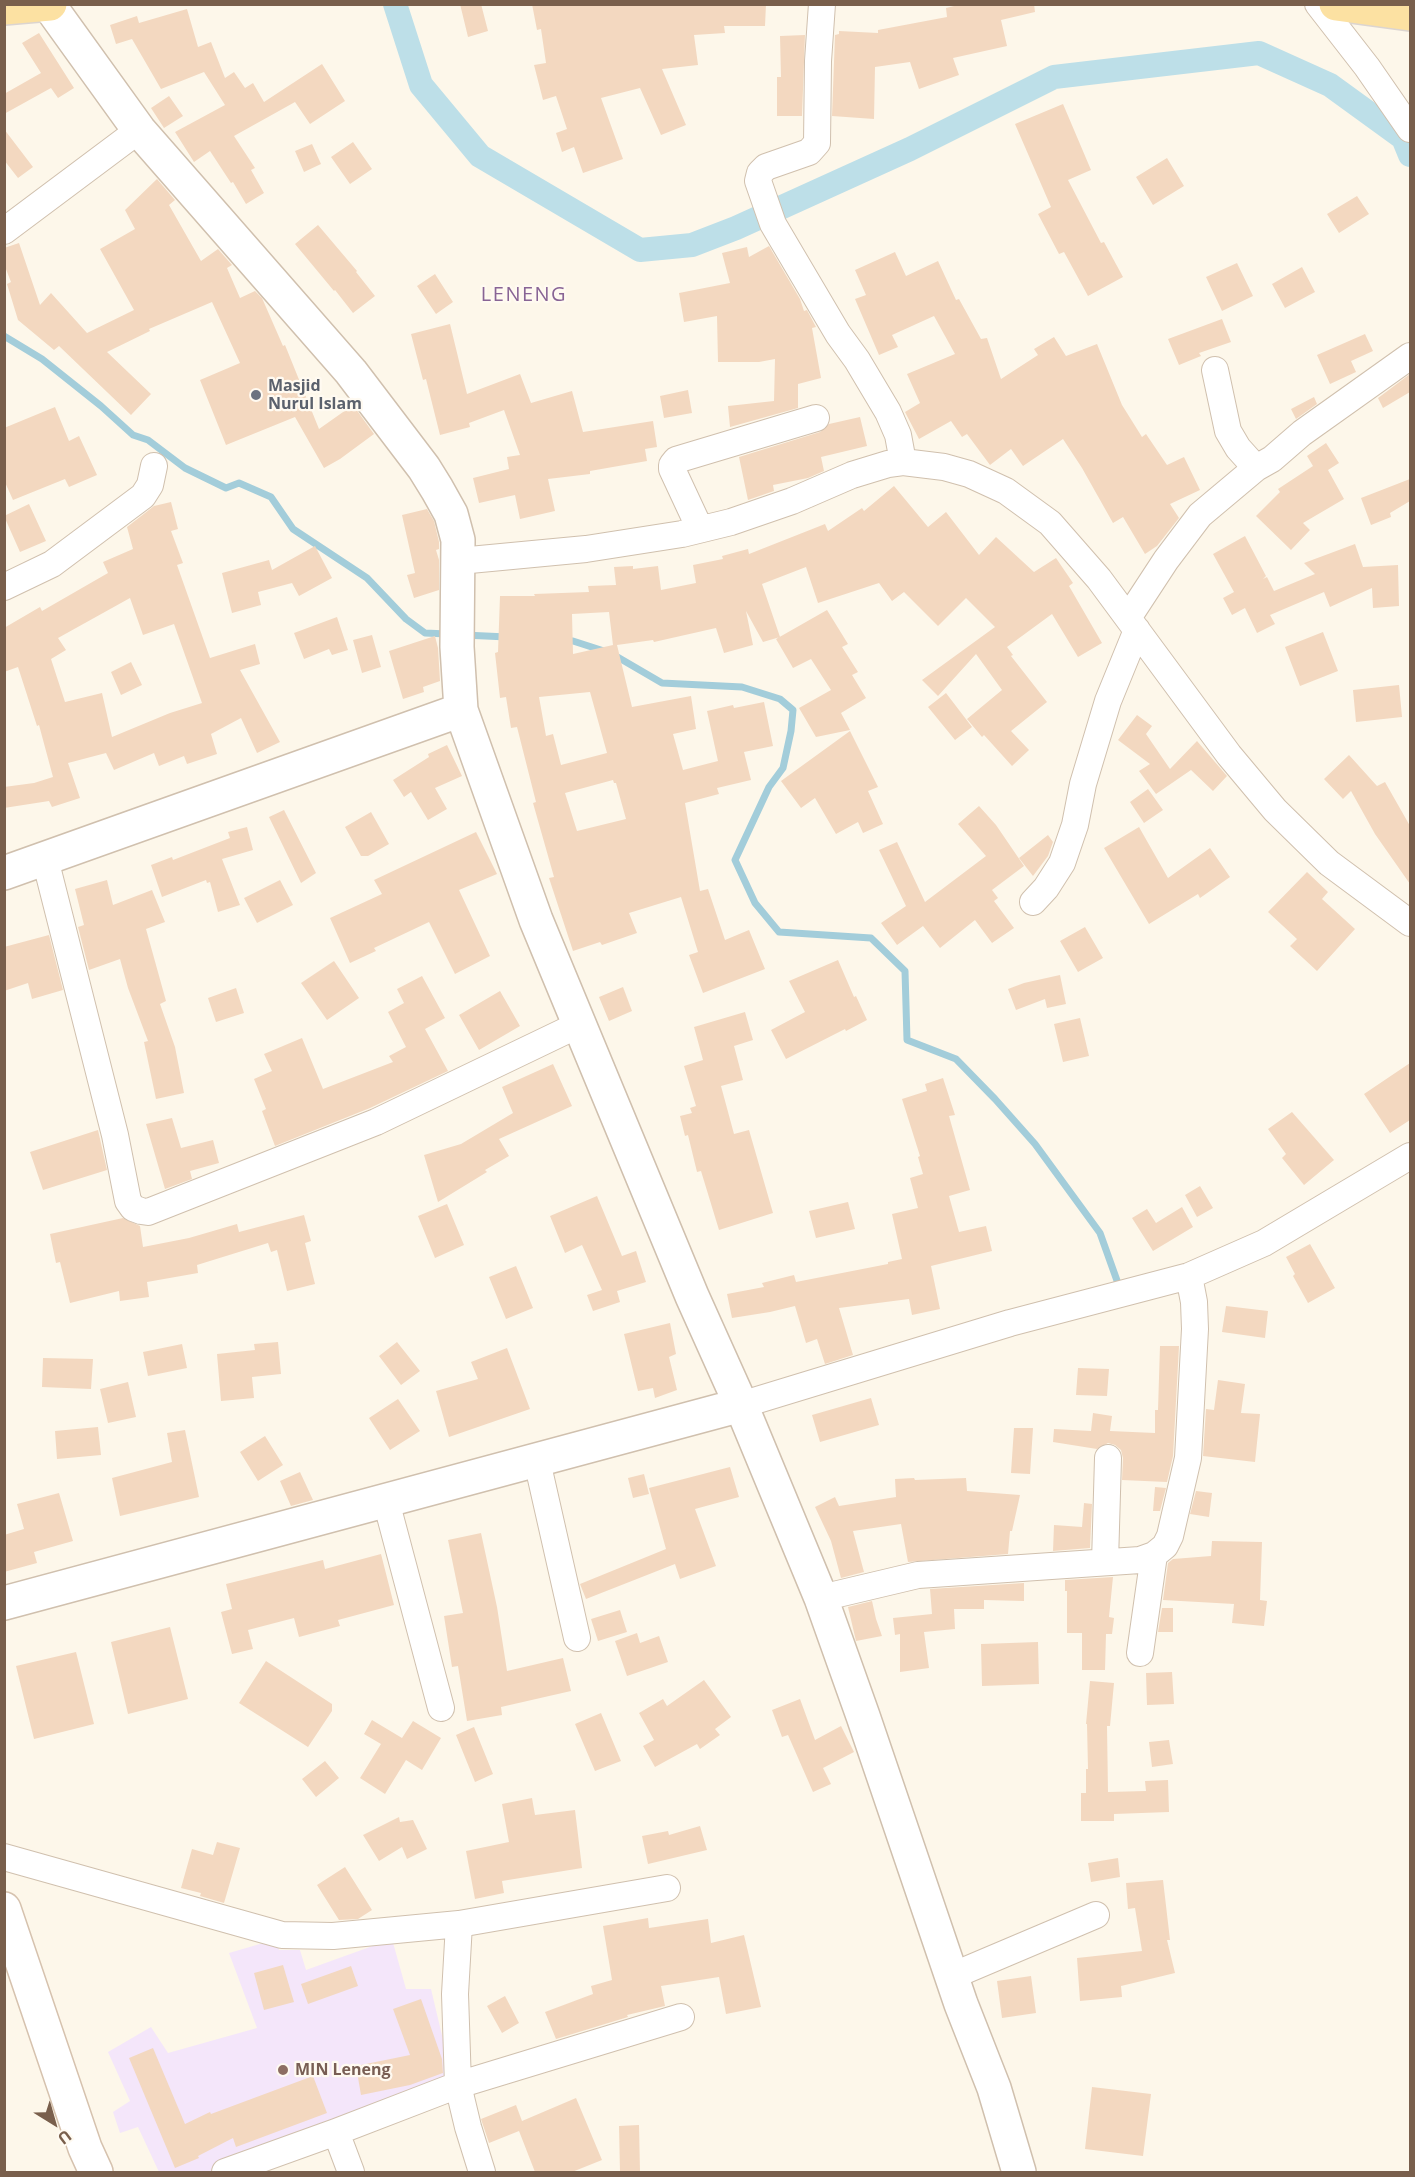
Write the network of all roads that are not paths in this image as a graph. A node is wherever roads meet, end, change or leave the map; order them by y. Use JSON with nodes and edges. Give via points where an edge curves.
{"nodes":[{"id":1,"x":822,"y":4,"type":"edge"},
{"id":2,"x":1318,"y":4,"type":"edge"},
{"id":3,"x":1336,"y":4,"type":"edge"},
{"id":4,"x":50,"y":5,"type":"edge"},
{"id":5,"x":4,"y":8,"type":"edge"},
{"id":6,"x":1410,"y":14,"type":"edge"},
{"id":7,"x":1410,"y":129,"type":"edge"},
{"id":8,"x":139,"y":130,"type":"junction"},
{"id":9,"x":4,"y":231,"type":"edge"},
{"id":10,"x":1410,"y":356,"type":"edge"},
{"id":11,"x":1215,"y":370,"type":"dead end"},
{"id":12,"x":816,"y":418,"type":"dead end"},
{"id":13,"x":903,"y":462,"type":"junction"},
{"id":14,"x":154,"y":466,"type":"dead end"},
{"id":15,"x":1256,"y":468,"type":"junction"},
{"id":16,"x":700,"y":529,"type":"junction"},
{"id":17,"x":459,"y":561,"type":"junction"},
{"id":18,"x":4,"y":587,"type":"edge"},
{"id":19,"x":1132,"y":624,"type":"junction"},
{"id":20,"x":461,"y":710,"type":"junction"},
{"id":21,"x":45,"y":859,"type":"junction"},
{"id":22,"x":4,"y":873,"type":"edge"},
{"id":23,"x":1033,"y":902,"type":"dead end"},
{"id":24,"x":1410,"y":924,"type":"edge"},
{"id":25,"x":580,"y":1024,"type":"junction"},
{"id":26,"x":1410,"y":1156,"type":"edge"},
{"id":27,"x":1190,"y":1276,"type":"junction"},
{"id":28,"x":741,"y":1404,"type":"junction"},
{"id":29,"x":1108,"y":1458,"type":"dead end"},
{"id":30,"x":537,"y":1461,"type":"junction"},
{"id":31,"x":386,"y":1501,"type":"junction"},
{"id":32,"x":1154,"y":1555,"type":"junction"},
{"id":33,"x":1105,"y":1562,"type":"junction"},
{"id":34,"x":820,"y":1598,"type":"junction"},
{"id":35,"x":4,"y":1603,"type":"edge"},
{"id":36,"x":577,"y":1638,"type":"dead end"},
{"id":37,"x":1140,"y":1653,"type":"dead end"},
{"id":38,"x":441,"y":1708,"type":"dead end"},
{"id":39,"x":4,"y":1857,"type":"edge"},
{"id":40,"x":667,"y":1888,"type":"dead end"},
{"id":41,"x":4,"y":1909,"type":"edge"},
{"id":42,"x":1096,"y":1915,"type":"dead end"},
{"id":43,"x":459,"y":1924,"type":"junction"},
{"id":44,"x":952,"y":1977,"type":"junction"},
{"id":45,"x":681,"y":2017,"type":"dead end"},
{"id":46,"x":458,"y":2085,"type":"junction"},
{"id":47,"x":336,"y":2132,"type":"junction"},
{"id":48,"x":96,"y":2172,"type":"edge"},
{"id":49,"x":228,"y":2172,"type":"edge"},
{"id":50,"x":351,"y":2172,"type":"edge"},
{"id":51,"x":482,"y":2172,"type":"edge"},
{"id":52,"x":1019,"y":2172,"type":"edge"}],
"edges":[{"from":1,"to":13,"type":"street","via":[[818,143],[810,152],[766,167],[758,181],[773,224],[888,412]]},
{"from":2,"to":7,"type":"street"},
{"from":3,"to":6,"type":"main road"},
{"from":4,"to":5,"type":"main road"},
{"from":4,"to":8,"type":"street"},
{"from":8,"to":9,"type":"street"},
{"from":8,"to":17,"type":"street","via":[[351,372],[424,468],[451,514]]},
{"from":10,"to":15,"type":"street"},
{"from":11,"to":15,"type":"street","via":[[1228,431]]},
{"from":12,"to":16,"type":"street","via":[[674,462],[674,475]]},
{"from":13,"to":16,"type":"street","via":[[852,475],[792,501]]},
{"from":13,"to":19,"type":"street","via":[[956,470],[1006,491],[1050,523],[1072,546]]},
{"from":14,"to":18,"type":"street","via":[[143,496],[52,564]]},
{"from":15,"to":19,"type":"street","via":[[1195,520]]},
{"from":16,"to":17,"type":"street","via":[[586,549]]},
{"from":17,"to":20,"type":"street","via":[[457,647]]},
{"from":19,"to":23,"type":"street","via":[[1062,864]]},
{"from":19,"to":24,"type":"street","via":[[1275,810],[1329,863]]},
{"from":20,"to":21,"type":"street"},
{"from":20,"to":25,"type":"street","via":[[536,920]]},
{"from":21,"to":22,"type":"street"},
{"from":21,"to":25,"type":"street","via":[[128,1201],[141,1211],[148,1212],[376,1122]]},
{"from":25,"to":28,"type":"street"},
{"from":26,"to":27,"type":"street","via":[[1264,1244]]},
{"from":27,"to":28,"type":"street","via":[[1010,1323]]},
{"from":27,"to":32,"type":"street","via":[[1195,1329],[1188,1458],[1170,1536]]},
{"from":28,"to":30,"type":"street"},
{"from":28,"to":34,"type":"street"},
{"from":29,"to":33,"type":"street"},
{"from":30,"to":31,"type":"street"},
{"from":30,"to":36,"type":"street"},
{"from":31,"to":35,"type":"street"},
{"from":31,"to":38,"type":"street"},
{"from":32,"to":33,"type":"street"},
{"from":32,"to":37,"type":"street"},
{"from":33,"to":34,"type":"street","via":[[918,1575]]},
{"from":34,"to":44,"type":"street"},
{"from":39,"to":43,"type":"street","via":[[282,1935],[333,1936]]},
{"from":40,"to":43,"type":"street"},
{"from":41,"to":48,"type":"street"},
{"from":42,"to":44,"type":"street"},
{"from":43,"to":46,"type":"street","via":[[455,1994]]},
{"from":44,"to":52,"type":"street","via":[[994,2088]]},
{"from":45,"to":46,"type":"street"},
{"from":46,"to":47,"type":"street"},
{"from":46,"to":51,"type":"street"},
{"from":47,"to":49,"type":"street"},
{"from":47,"to":50,"type":"street"}]}
